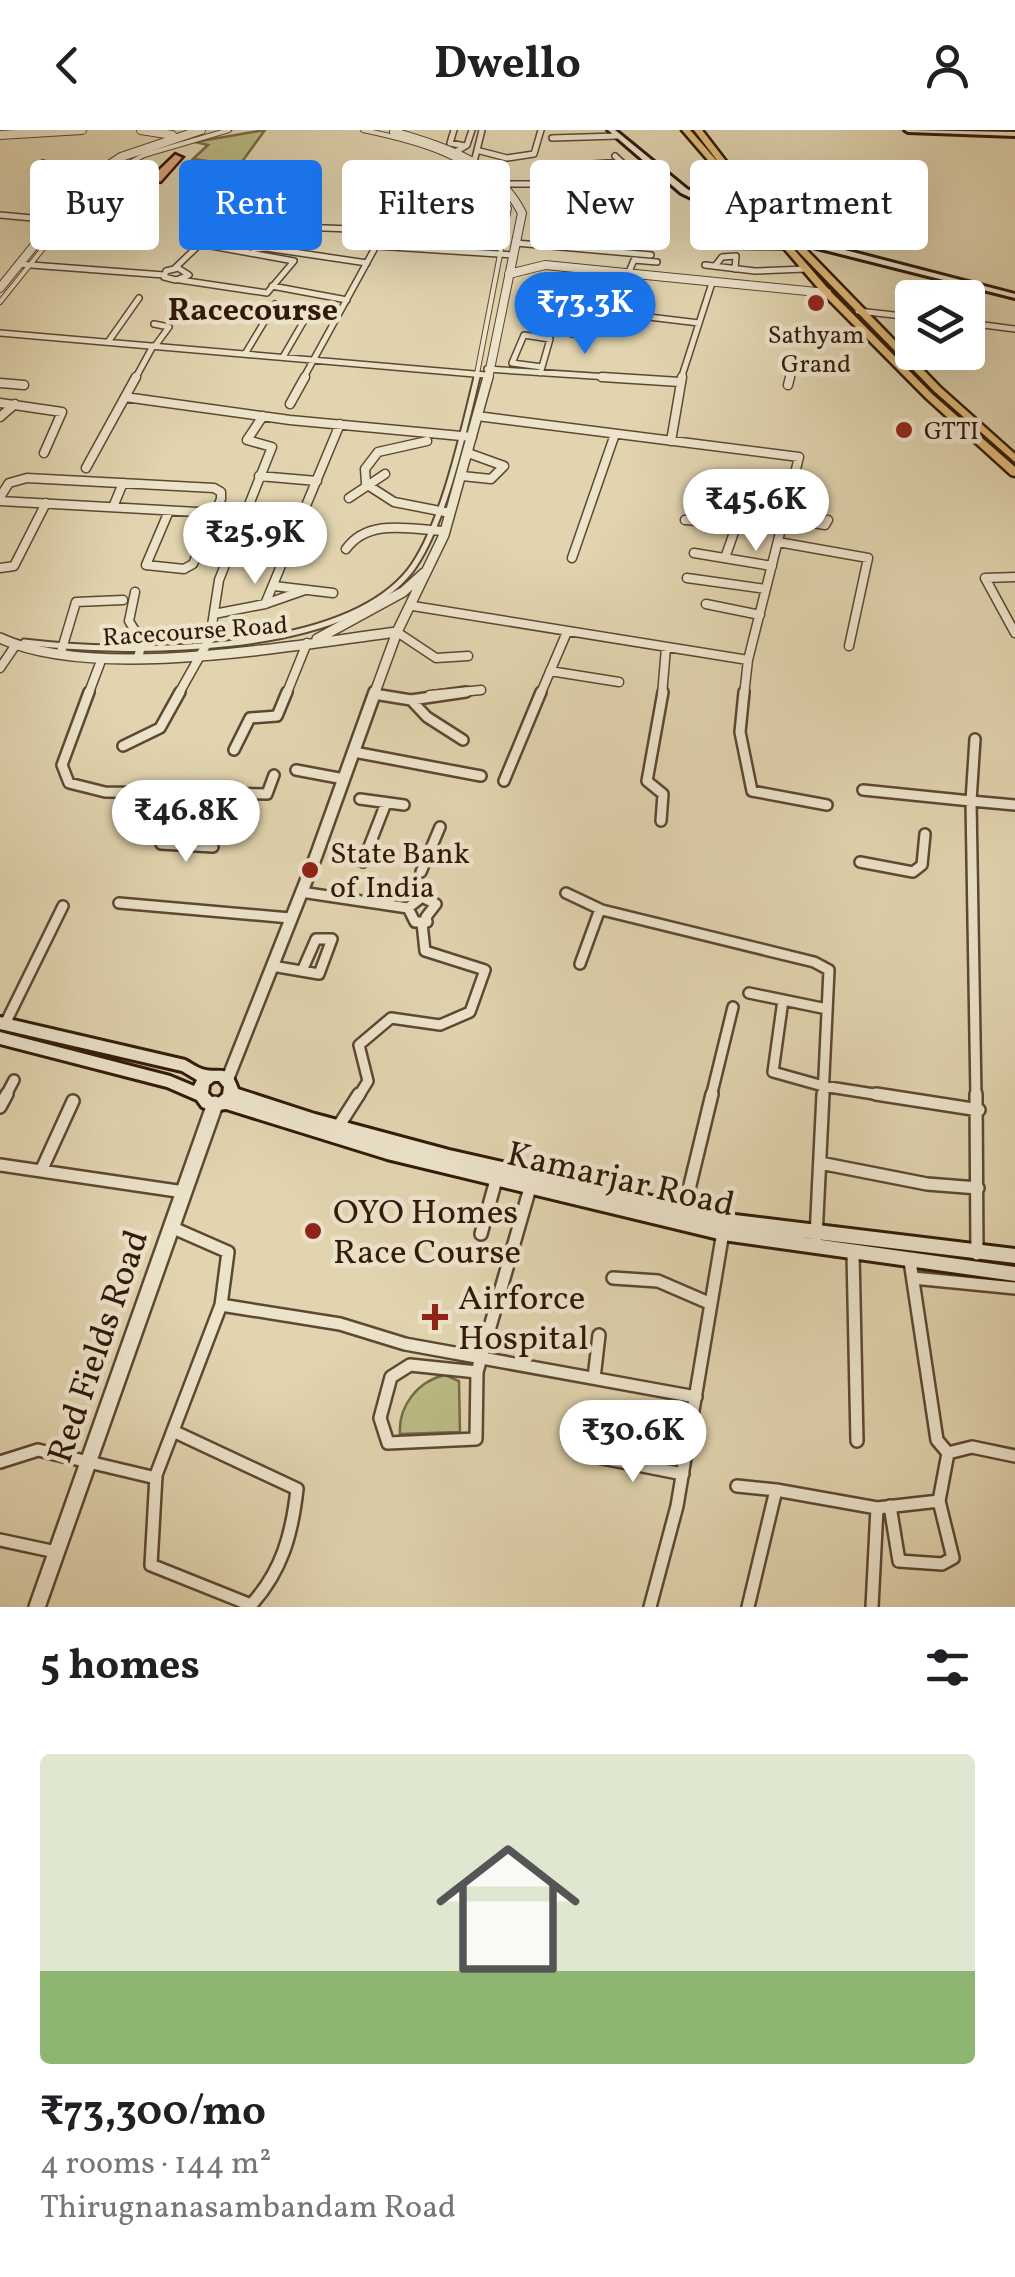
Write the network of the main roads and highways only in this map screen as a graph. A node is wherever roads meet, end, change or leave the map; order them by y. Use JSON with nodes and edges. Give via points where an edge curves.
{"nodes":[{"id":1,"x":686,"y":130,"type":"edge"},
{"id":2,"x":698,"y":130,"type":"edge"},
{"id":3,"x":908,"y":130,"type":"edge"},
{"id":4,"x":614,"y":133,"type":"edge"},
{"id":5,"x":1015,"y":134,"type":"edge"},
{"id":6,"x":713,"y":160,"type":"edge"},
{"id":7,"x":721,"y":160,"type":"edge"},
{"id":8,"x":690,"y":194,"type":"edge"},
{"id":9,"x":794,"y":250,"type":"edge"},
{"id":10,"x":796,"y":250,"type":"edge"},
{"id":11,"x":818,"y":250,"type":"edge"},
{"id":12,"x":846,"y":250,"type":"edge"},
{"id":13,"x":1015,"y":293,"type":"edge"},
{"id":14,"x":1015,"y":459,"type":"edge"},
{"id":15,"x":1015,"y":472,"type":"edge"},
{"id":16,"x":2,"y":1028,"type":"edge"},
{"id":17,"x":208,"y":1078,"type":"junction"},
{"id":18,"x":224,"y":1094,"type":"junction"},
{"id":19,"x":200,"y":1095,"type":"junction"},
{"id":20,"x":723,"y":1226,"type":"junction"},
{"id":21,"x":816,"y":1242,"type":"junction"},
{"id":22,"x":1015,"y":1256,"type":"edge"},
{"id":23,"x":1015,"y":1274,"type":"edge"}],
"edges":[{"from":1,"to":6,"type":"main road"},
{"from":2,"to":7,"type":"main road"},
{"from":3,"to":5,"type":"main road"},
{"from":4,"to":8,"type":"main road"},
{"from":9,"to":15,"type":"main road","via":[[827,294]]},
{"from":10,"to":14,"type":"main road"},
{"from":11,"to":13,"type":"main road"},
{"from":12,"to":13,"type":"main road"},
{"from":16,"to":17,"type":"main road","via":[[185,1066]]},
{"from":16,"to":19,"type":"main road"},
{"from":17,"to":18,"type":"main road"},
{"from":17,"to":19,"type":"main road"},
{"from":18,"to":19,"type":"main road","via":[[205,1102]]},
{"from":18,"to":20,"type":"main road","via":[[684,1210]]},
{"from":18,"to":20,"type":"main road","name":"Kamarjar Road","via":[[387,1153]]},
{"from":20,"to":21,"type":"main road","name":"Kamarjar Road"},
{"from":21,"to":22,"type":"main road"},
{"from":21,"to":23,"type":"main road","name":"Kamarjar Road","via":[[911,1270]]}]}
